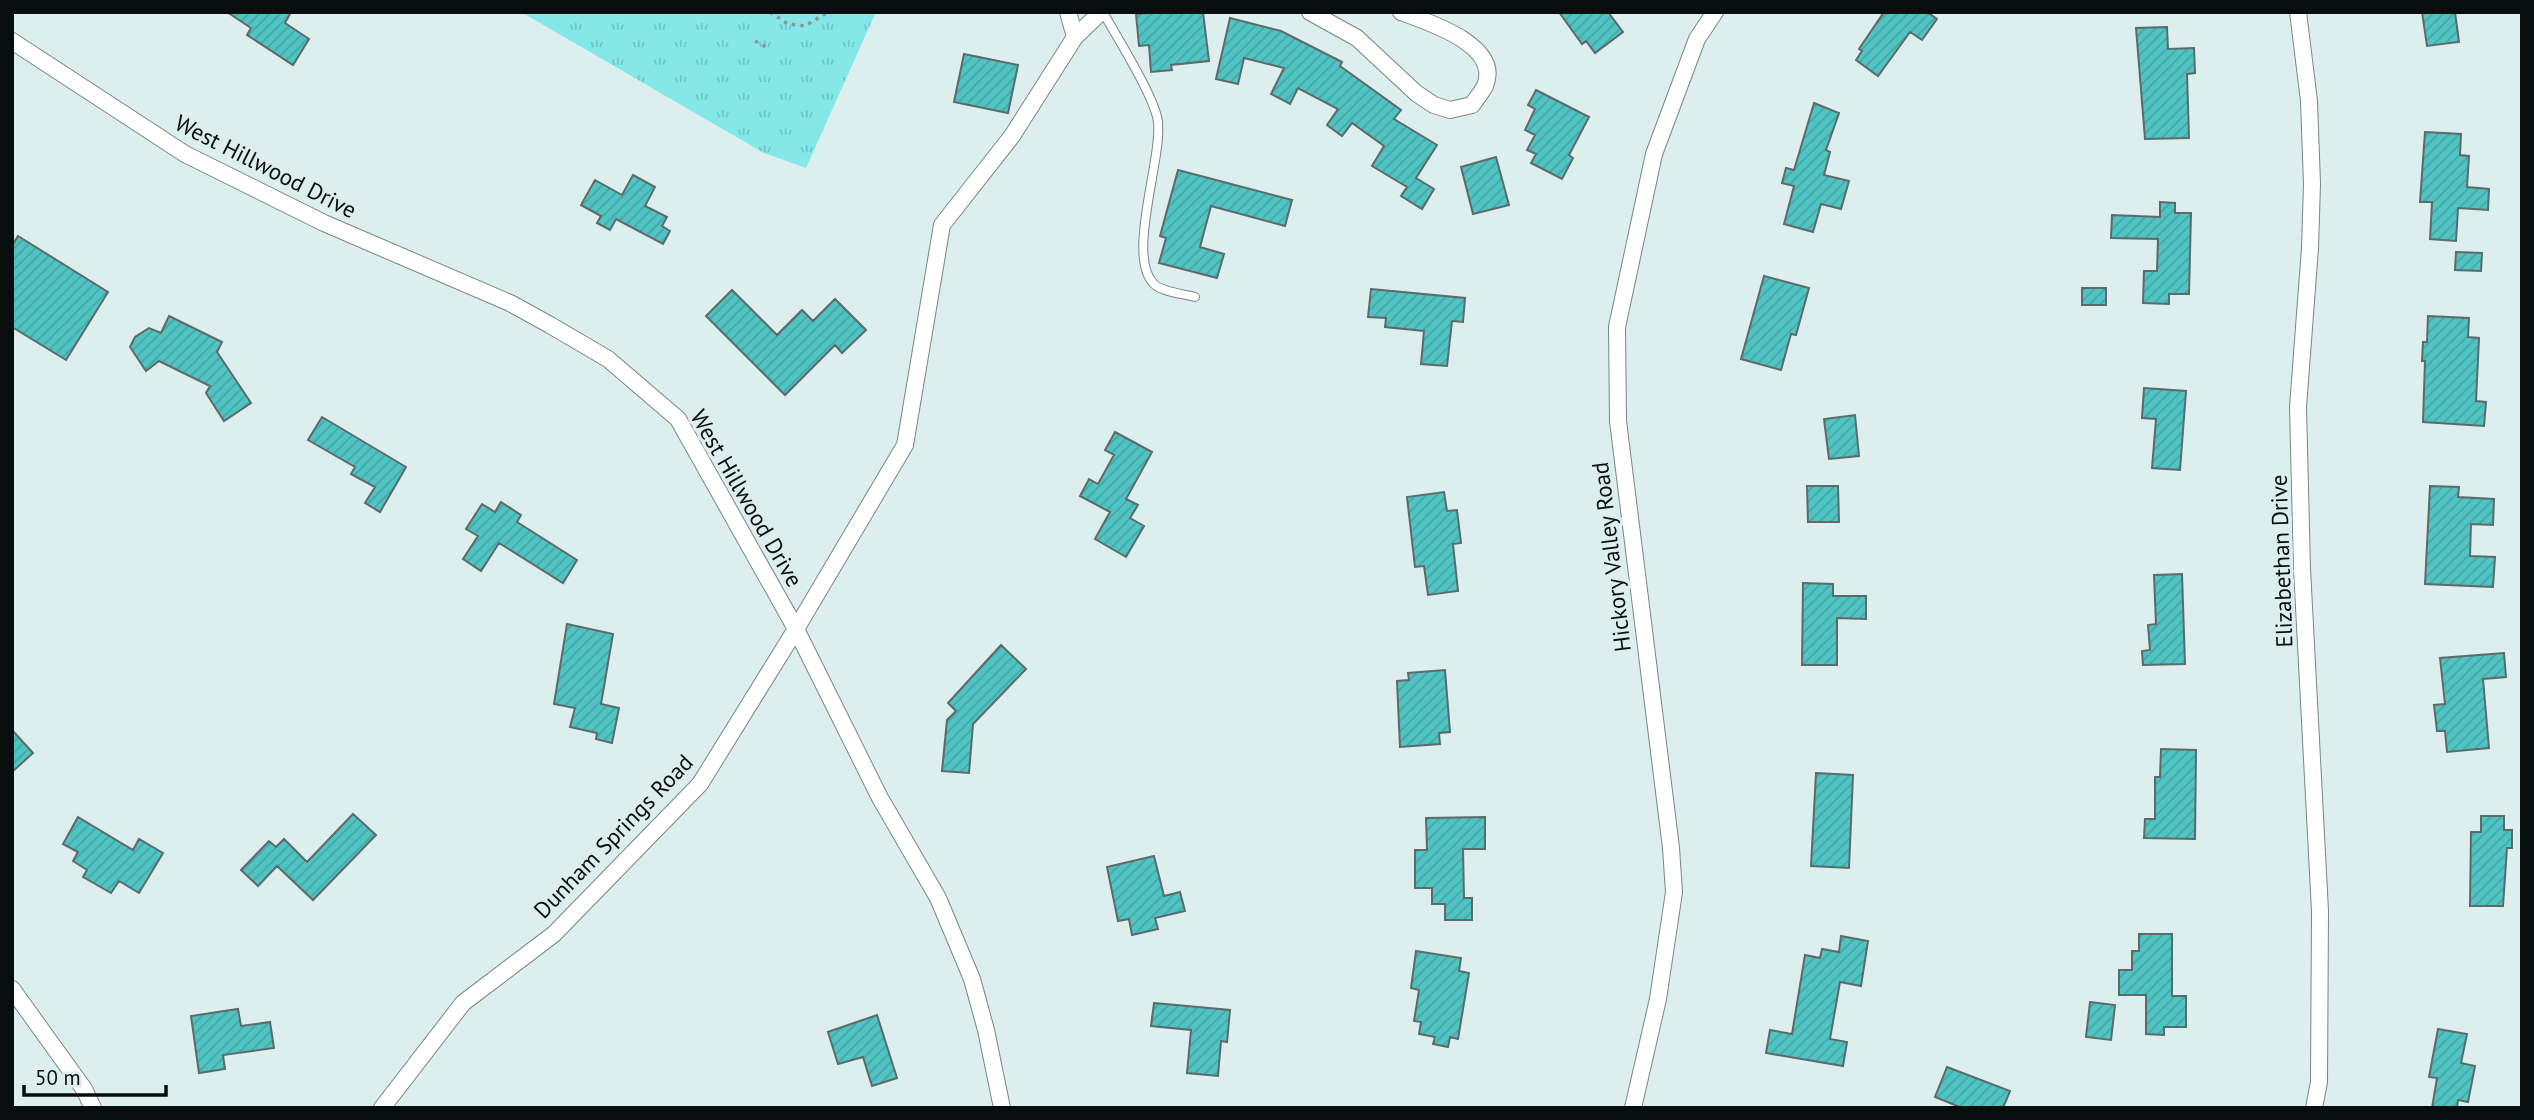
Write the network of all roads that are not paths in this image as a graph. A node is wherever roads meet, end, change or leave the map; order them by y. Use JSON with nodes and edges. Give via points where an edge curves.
{"nodes":[{"id":1,"x":1068,"y":12,"type":"edge"},
{"id":2,"x":1102,"y":12,"type":"edge"},
{"id":3,"x":1310,"y":12,"type":"edge"},
{"id":4,"x":1401,"y":12,"type":"edge"},
{"id":5,"x":1715,"y":12,"type":"edge"},
{"id":6,"x":2298,"y":12,"type":"edge"},
{"id":7,"x":1075,"y":37,"type":"junction"},
{"id":8,"x":12,"y":41,"type":"edge"},
{"id":9,"x":1195,"y":297,"type":"dead end"},
{"id":10,"x":796,"y":629,"type":"junction"},
{"id":11,"x":12,"y":989,"type":"edge"},
{"id":12,"x":93,"y":1108,"type":"edge"},
{"id":13,"x":382,"y":1108,"type":"edge"},
{"id":14,"x":1002,"y":1108,"type":"edge"},
{"id":15,"x":1634,"y":1108,"type":"edge"},
{"id":16,"x":2314,"y":1108,"type":"edge"}],
"edges":[{"from":1,"to":7,"type":"street"},
{"from":2,"to":7,"type":"street","name":"Dunham Springs Road"},
{"from":2,"to":9,"type":"lane","via":[[1127,53],[1158,121],[1142,251],[1147,273],[1155,286]]},
{"from":3,"to":4,"type":"street","via":[[1357,38],[1434,106],[1450,110],[1472,105],[1485,85],[1487,67],[1476,50],[1451,30]]},
{"from":5,"to":15,"type":"street","name":"Hickory Valley Road","via":[[1697,39],[1654,153],[1617,327],[1618,421],[1674,891],[1658,999]]},
{"from":6,"to":16,"type":"street","name":"Elizabethan Drive","via":[[2309,102],[2312,184],[2298,407],[2320,911],[2319,1082]]},
{"from":7,"to":10,"type":"street","name":"Dunham Springs Road","via":[[1012,136],[942,225],[905,445]]},
{"from":8,"to":10,"type":"street","name":"West Hillwood Drive","via":[[185,155],[324,223],[510,303],[608,359],[678,419]]},
{"from":10,"to":13,"type":"street","name":"Dunham Springs Road","via":[[700,785],[554,934],[463,1003]]},
{"from":10,"to":14,"type":"street","name":"West Hillwood Drive","via":[[880,799],[938,898],[972,979]]},
{"from":11,"to":12,"type":"street"}]}
